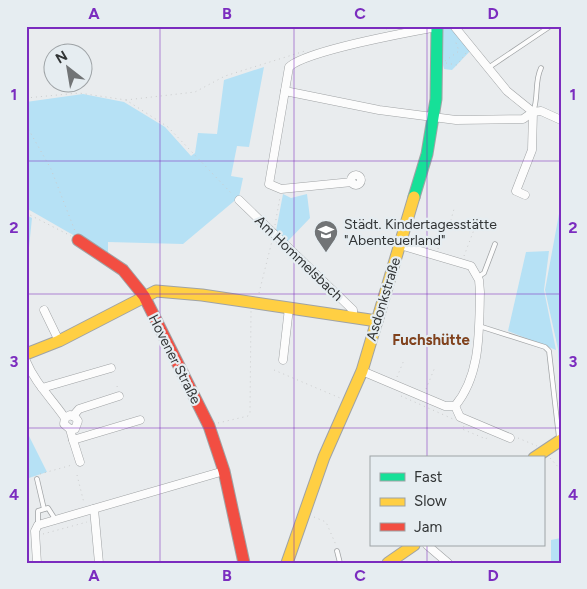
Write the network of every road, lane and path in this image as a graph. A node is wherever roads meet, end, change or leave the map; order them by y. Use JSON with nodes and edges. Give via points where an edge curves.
{"nodes":[{"id":1,"x":454,"y":26,"type":"edge"},
{"id":2,"x":437,"y":27,"type":"edge"},
{"id":3,"x":549,"y":27,"type":"edge"},
{"id":4,"x":455,"y":40,"type":"dead end"},
{"id":5,"x":470,"y":47,"type":"junction"},
{"id":6,"x":488,"y":68,"type":"junction"},
{"id":7,"x":541,"y":68,"type":"dead end"},
{"id":8,"x":285,"y":91,"type":"junction"},
{"id":9,"x":194,"y":92,"type":"dead end"},
{"id":10,"x":26,"y":98,"type":"edge"},
{"id":11,"x":126,"y":100,"type":"junction"},
{"id":12,"x":533,"y":112,"type":"junction"},
{"id":13,"x":434,"y":117,"type":"junction"},
{"id":14,"x":561,"y":120,"type":"edge"},
{"id":15,"x":26,"y":125,"type":"edge"},
{"id":16,"x":352,"y":182,"type":"dead end"},
{"id":17,"x":281,"y":189,"type":"junction"},
{"id":18,"x":525,"y":195,"type":"dead end"},
{"id":19,"x":239,"y":200,"type":"joint"},
{"id":20,"x":454,"y":209,"type":"dead end"},
{"id":21,"x":26,"y":213,"type":"edge"},
{"id":22,"x":480,"y":214,"type":"dead end"},
{"id":23,"x":274,"y":233,"type":"junction"},
{"id":24,"x":78,"y":240,"type":"junction"},
{"id":25,"x":495,"y":244,"type":"dead end"},
{"id":26,"x":400,"y":245,"type":"junction"},
{"id":27,"x":436,"y":255,"type":"junction"},
{"id":28,"x":463,"y":262,"type":"junction"},
{"id":29,"x":478,"y":278,"type":"junction"},
{"id":30,"x":144,"y":296,"type":"junction"},
{"id":31,"x":254,"y":303,"type":"junction"},
{"id":32,"x":289,"y":308,"type":"junction"},
{"id":33,"x":44,"y":310,"type":"dead end"},
{"id":34,"x":353,"y":318,"type":"junction"},
{"id":35,"x":377,"y":321,"type":"junction"},
{"id":36,"x":480,"y":326,"type":"junction"},
{"id":37,"x":59,"y":341,"type":"junction"},
{"id":38,"x":26,"y":354,"type":"edge"},
{"id":39,"x":283,"y":360,"type":"dead end"},
{"id":40,"x":404,"y":360,"type":"dead end"},
{"id":41,"x":26,"y":361,"type":"edge"},
{"id":42,"x":435,"y":367,"type":"dead end"},
{"id":43,"x":111,"y":368,"type":"dead end"},
{"id":44,"x":274,"y":370,"type":"dead end"},
{"id":45,"x":362,"y":371,"type":"junction"},
{"id":46,"x":395,"y":385,"type":"junction"},
{"id":47,"x":42,"y":388,"type":"junction"},
{"id":48,"x":119,"y":396,"type":"dead end"},
{"id":49,"x":423,"y":397,"type":"junction"},
{"id":50,"x":348,"y":402,"type":"junction"},
{"id":51,"x":455,"y":406,"type":"junction"},
{"id":52,"x":69,"y":417,"type":"junction"},
{"id":53,"x":140,"y":420,"type":"dead end"},
{"id":54,"x":455,"y":420,"type":"dead end"},
{"id":55,"x":464,"y":424,"type":"dead end"},
{"id":56,"x":209,"y":426,"type":"junction"},
{"id":57,"x":70,"y":430,"type":"junction"},
{"id":58,"x":490,"y":430,"type":"junction"},
{"id":59,"x":510,"y":438,"type":"joint"},
{"id":60,"x":74,"y":440,"type":"junction"},
{"id":61,"x":560,"y":440,"type":"edge"},
{"id":62,"x":539,"y":454,"type":"edge"},
{"id":63,"x":544,"y":458,"type":"edge"},
{"id":64,"x":80,"y":462,"type":"joint"},
{"id":65,"x":561,"y":470,"type":"edge"},
{"id":66,"x":224,"y":471,"type":"junction"},
{"id":67,"x":77,"y":475,"type":"dead end"},
{"id":68,"x":26,"y":478,"type":"edge"},
{"id":69,"x":36,"y":479,"type":"dead end"},
{"id":70,"x":44,"y":509,"type":"junction"},
{"id":71,"x":90,"y":510,"type":"junction"},
{"id":72,"x":304,"y":514,"type":"junction"},
{"id":73,"x":95,"y":519,"type":"junction"},
{"id":74,"x":55,"y":520,"type":"junction"},
{"id":75,"x":38,"y":525,"type":"junction"},
{"id":76,"x":35,"y":537,"type":"junction"},
{"id":77,"x":413,"y":546,"type":"edge"},
{"id":78,"x":428,"y":546,"type":"edge"},
{"id":79,"x":337,"y":551,"type":"joint"},
{"id":80,"x":37,"y":563,"type":"edge"},
{"id":81,"x":99,"y":563,"type":"edge"},
{"id":82,"x":244,"y":563,"type":"edge"},
{"id":83,"x":287,"y":563,"type":"edge"},
{"id":84,"x":340,"y":563,"type":"edge"},
{"id":85,"x":388,"y":563,"type":"edge"},
{"id":86,"x":448,"y":563,"type":"edge"}],
"edges":[{"from":1,"to":5,"type":"street"},
{"from":2,"to":8,"type":"street","via":[[386,37],[292,64],[287,70]]},
{"from":2,"to":13,"type":"street","name":"Asdonkstraße"},
{"from":3,"to":6,"type":"lane"},
{"from":4,"to":5,"type":"path","via":[[458,51],[442,63],[457,64]]},
{"from":5,"to":6,"type":"street"},
{"from":6,"to":12,"type":"street","via":[[506,91]]},
{"from":7,"to":12,"type":"lane","via":[[537,76]]},
{"from":8,"to":13,"type":"street","via":[[379,110]]},
{"from":8,"to":17,"type":"street","via":[[269,177],[269,184]]},
{"from":9,"to":11,"type":"path"},
{"from":10,"to":11,"type":"path","via":[[79,93]]},
{"from":11,"to":19,"type":"path","via":[[168,127],[213,177]]},
{"from":12,"to":13,"type":"street","via":[[523,119],[456,120]]},
{"from":12,"to":14,"type":"street","via":[[541,111]]},
{"from":12,"to":18,"type":"street","via":[[532,150],[516,191]]},
{"from":13,"to":26,"type":"street","name":"Asdonkstraße","via":[[427,154]]},
{"from":15,"to":24,"type":"path","via":[[51,169]]},
{"from":16,"to":17,"type":"street"},
{"from":17,"to":23,"type":"path"},
{"from":19,"to":23,"type":"street","name":"Am Hommelsbach"},
{"from":20,"to":27,"type":"path"},
{"from":21,"to":24,"type":"path"},
{"from":22,"to":28,"type":"path"},
{"from":23,"to":31,"type":"path"},
{"from":23,"to":34,"type":"street","name":"Am Hommelsbach","via":[[353,310]]},
{"from":24,"to":30,"type":"street","name":"Hovener Straße","via":[[110,257],[135,281]]},
{"from":25,"to":29,"type":"lane","via":[[484,273]]},
{"from":26,"to":27,"type":"street"},
{"from":26,"to":35,"type":"street","name":"Asdonkstraße"},
{"from":27,"to":28,"type":"street"},
{"from":28,"to":29,"type":"street","via":[[471,266]]},
{"from":29,"to":36,"type":"street"},
{"from":30,"to":31,"type":"street","name":"Am Hommelsbach","via":[[156,291]]},
{"from":30,"to":37,"type":"street","name":"Am Hommelsbach"},
{"from":30,"to":56,"type":"street","name":"Hovener Straße"},
{"from":31,"to":32,"type":"street","name":"Am Hommelsbach"},
{"from":31,"to":56,"type":"path","via":[[250,412],[248,416]]},
{"from":32,"to":34,"type":"street","name":"Am Hommelsbach"},
{"from":32,"to":39,"type":"street"},
{"from":33,"to":37,"type":"street"},
{"from":34,"to":35,"type":"street","name":"Am Hommelsbach"},
{"from":35,"to":45,"type":"street","name":"Asdonkstraße"},
{"from":36,"to":51,"type":"street","via":[[476,366]]},
{"from":36,"to":61,"type":"lane","via":[[549,351]]},
{"from":37,"to":38,"type":"street","name":"Am Hommelsbach"},
{"from":40,"to":46,"type":"path"},
{"from":41,"to":47,"type":"street","via":[[33,378]]},
{"from":42,"to":49,"type":"path"},
{"from":43,"to":47,"type":"street"},
{"from":44,"to":50,"type":"path"},
{"from":45,"to":46,"type":"street"},
{"from":45,"to":50,"type":"street","name":"Asdonkstraße"},
{"from":46,"to":49,"type":"street"},
{"from":46,"to":54,"type":"path","via":[[402,398]]},
{"from":47,"to":52,"type":"street"},
{"from":48,"to":52,"type":"street","via":[[79,409]]},
{"from":49,"to":51,"type":"street","via":[[445,406]]},
{"from":50,"to":72,"type":"street","name":"Asdonkstraße"},
{"from":51,"to":58,"type":"street","via":[[460,417]]},
{"from":52,"to":57,"type":"street","via":[[65,426]]},
{"from":52,"to":57,"type":"street","via":[[77,419],[78,424]]},
{"from":53,"to":60,"type":"street"},
{"from":55,"to":58,"type":"path","via":[[462,429],[486,439]]},
{"from":56,"to":66,"type":"street","name":"Hovener Straße"},
{"from":57,"to":60,"type":"street"},
{"from":58,"to":59,"type":"street"},
{"from":59,"to":62,"type":"path","via":[[516,437],[541,448]]},
{"from":60,"to":64,"type":"street"},
{"from":61,"to":62,"type":"street"},
{"from":63,"to":65,"type":"path"},
{"from":64,"to":68,"type":"path"},
{"from":66,"to":71,"type":"street"},
{"from":66,"to":82,"type":"street","name":"Hovener Straße"},
{"from":67,"to":71,"type":"path"},
{"from":69,"to":70,"type":"lane"},
{"from":70,"to":74,"type":"lane","via":[[48,508]]},
{"from":70,"to":75,"type":"lane","via":[[38,511]]},
{"from":71,"to":73,"type":"street"},
{"from":71,"to":74,"type":"street"},
{"from":72,"to":79,"type":"path","via":[[326,522]]},
{"from":72,"to":83,"type":"street","name":"Asdonkstraße"},
{"from":73,"to":76,"type":"path"},
{"from":73,"to":81,"type":"street"},
{"from":74,"to":75,"type":"street"},
{"from":75,"to":76,"type":"street"},
{"from":76,"to":80,"type":"street"},
{"from":77,"to":85,"type":"street"},
{"from":78,"to":86,"type":"street"},
{"from":79,"to":84,"type":"lane"}]}
